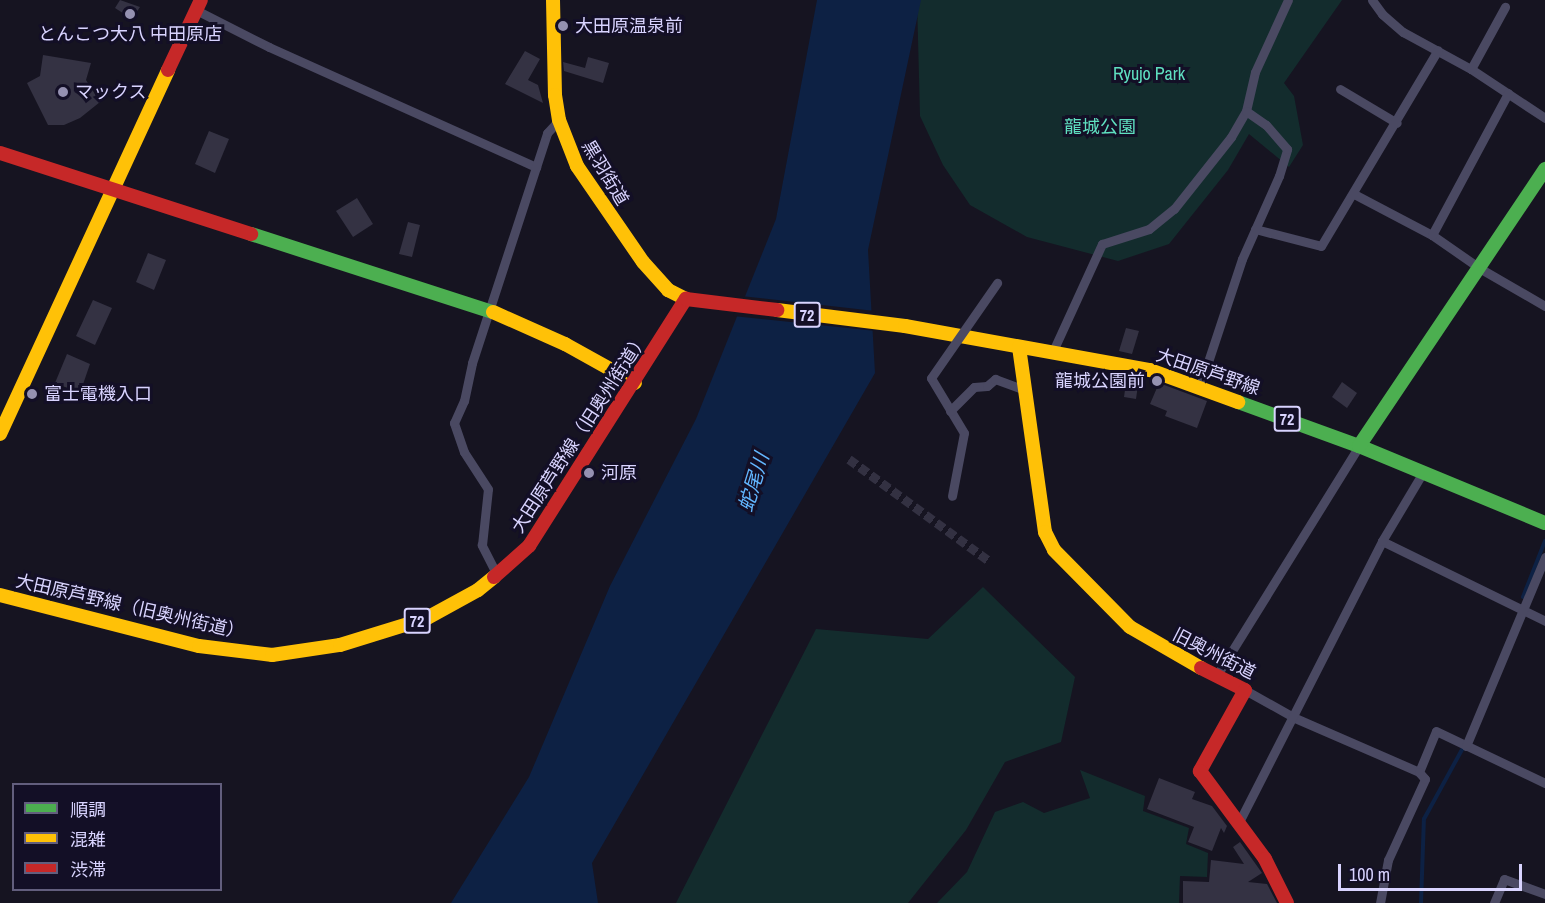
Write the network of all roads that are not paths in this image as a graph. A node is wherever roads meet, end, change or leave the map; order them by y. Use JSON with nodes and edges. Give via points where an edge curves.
{"nodes":[{"id":1,"x":553,"y":0,"type":"edge"},
{"id":2,"x":1288,"y":0,"type":"edge"},
{"id":3,"x":1372,"y":0,"type":"edge"},
{"id":4,"x":199,"y":5,"type":"edge"},
{"id":5,"x":1505,"y":7,"type":"dead end"},
{"id":6,"x":1438,"y":50,"type":"junction"},
{"id":7,"x":1471,"y":69,"type":"junction"},
{"id":8,"x":1340,"y":89,"type":"dead end"},
{"id":9,"x":1508,"y":93,"type":"junction"},
{"id":10,"x":1246,"y":111,"type":"junction"},
{"id":11,"x":1545,"y":118,"type":"edge"},
{"id":12,"x":559,"y":120,"type":"junction"},
{"id":13,"x":1397,"y":123,"type":"junction"},
{"id":14,"x":0,"y":153,"type":"edge"},
{"id":15,"x":536,"y":167,"type":"junction"},
{"id":16,"x":1545,"y":169,"type":"edge"},
{"id":17,"x":115,"y":188,"type":"junction"},
{"id":18,"x":1354,"y":194,"type":"junction"},
{"id":19,"x":1255,"y":229,"type":"junction"},
{"id":20,"x":1432,"y":235,"type":"junction"},
{"id":21,"x":1481,"y":269,"type":"junction"},
{"id":22,"x":997,"y":283,"type":"dead end"},
{"id":23,"x":686,"y":299,"type":"junction"},
{"id":24,"x":1545,"y":306,"type":"edge"},
{"id":25,"x":490,"y":311,"type":"junction"},
{"id":26,"x":1019,"y":347,"type":"junction"},
{"id":27,"x":1053,"y":351,"type":"junction"},
{"id":28,"x":635,"y":383,"type":"junction"},
{"id":29,"x":1200,"y":386,"type":"junction"},
{"id":30,"x":1022,"y":388,"type":"junction"},
{"id":31,"x":950,"y":411,"type":"junction"},
{"id":32,"x":0,"y":434,"type":"edge"},
{"id":33,"x":1359,"y":446,"type":"junction"},
{"id":34,"x":1422,"y":474,"type":"junction"},
{"id":35,"x":952,"y":496,"type":"dead end"},
{"id":36,"x":1545,"y":523,"type":"edge"},
{"id":37,"x":1382,"y":541,"type":"junction"},
{"id":38,"x":1545,"y":557,"type":"edge"},
{"id":39,"x":497,"y":575,"type":"junction"},
{"id":40,"x":0,"y":595,"type":"edge"},
{"id":41,"x":1524,"y":610,"type":"junction"},
{"id":42,"x":1545,"y":621,"type":"edge"},
{"id":43,"x":1217,"y":675,"type":"junction"},
{"id":44,"x":1245,"y":690,"type":"junction"},
{"id":45,"x":1295,"y":718,"type":"junction"},
{"id":46,"x":1466,"y":746,"type":"junction"},
{"id":47,"x":1419,"y":772,"type":"junction"},
{"id":48,"x":1545,"y":783,"type":"edge"},
{"id":49,"x":1239,"y":822,"type":"junction"},
{"id":50,"x":1545,"y":894,"type":"edge"},
{"id":51,"x":1287,"y":903,"type":"edge"},
{"id":52,"x":1380,"y":903,"type":"edge"},
{"id":53,"x":1494,"y":903,"type":"edge"}],
"edges":[{"from":1,"to":12,"type":"street","name":"黒羽街道"},
{"from":2,"to":10,"type":"street","via":[[1255,72]]},
{"from":3,"to":6,"type":"street","via":[[1403,32]]},
{"from":4,"to":15,"type":"street","via":[[280,52]]},
{"from":4,"to":17,"type":"street"},
{"from":5,"to":7,"type":"street"},
{"from":6,"to":7,"type":"street"},
{"from":6,"to":13,"type":"street"},
{"from":7,"to":9,"type":"street"},
{"from":8,"to":13,"type":"street"},
{"from":9,"to":11,"type":"street"},
{"from":9,"to":20,"type":"street"},
{"from":10,"to":19,"type":"street","via":[[1266,125],[1287,149]]},
{"from":10,"to":27,"type":"street","via":[[1207,171],[1174,209],[1149,229],[1102,244]]},
{"from":12,"to":15,"type":"street","via":[[547,133]]},
{"from":12,"to":23,"type":"street","name":"黒羽街道","via":[[577,166],[611,219],[657,279]]},
{"from":13,"to":18,"type":"street"},
{"from":14,"to":17,"type":"street"},
{"from":15,"to":25,"type":"street"},
{"from":16,"to":21,"type":"street"},
{"from":17,"to":25,"type":"street"},
{"from":17,"to":32,"type":"street"},
{"from":18,"to":19,"type":"street","via":[[1321,246]]},
{"from":18,"to":20,"type":"street"},
{"from":19,"to":29,"type":"street"},
{"from":20,"to":21,"type":"street"},
{"from":21,"to":24,"type":"street"},
{"from":21,"to":33,"type":"street"},
{"from":22,"to":31,"type":"street","bridge":true,"via":[[931,378]]},
{"from":23,"to":26,"type":"street","number":"72","via":[[905,326]]},
{"from":23,"to":28,"type":"street","name":"大田原芦野線（旧奥州街道）","number":"72"},
{"from":25,"to":28,"type":"street","via":[[565,344]]},
{"from":25,"to":39,"type":"street","via":[[454,423],[464,452],[488,489],[482,545]]},
{"from":26,"to":27,"type":"street","name":"大田原芦野線","number":"72"},
{"from":26,"to":30,"type":"street","name":"旧奥州街道"},
{"from":27,"to":29,"type":"street","name":"大田原芦野線","number":"72","via":[[1150,370]]},
{"from":28,"to":39,"type":"street","name":"大田原芦野線（旧奥州街道）","number":"72","via":[[548,521],[529,546]]},
{"from":29,"to":33,"type":"street","name":"大田原芦野線","number":"72"},
{"from":30,"to":31,"type":"street","via":[[995,379],[987,386],[974,387]]},
{"from":30,"to":43,"type":"street","name":"旧奥州街道","via":[[1041,514],[1054,550],[1130,627]]},
{"from":31,"to":35,"type":"street","via":[[964,433]]},
{"from":33,"to":34,"type":"street","name":"大田原芦野線","number":"72"},
{"from":33,"to":43,"type":"street"},
{"from":34,"to":36,"type":"street","name":"大田原芦野線","number":"72"},
{"from":34,"to":37,"type":"street"},
{"from":37,"to":41,"type":"street"},
{"from":37,"to":45,"type":"street"},
{"from":38,"to":41,"type":"street"},
{"from":39,"to":40,"type":"street","name":"大田原芦野線（旧奥州街道）","number":"72","via":[[452,607],[427,618],[340,645],[272,655],[199,646]]},
{"from":41,"to":42,"type":"street"},
{"from":41,"to":46,"type":"street"},
{"from":43,"to":44,"type":"street","name":"旧奥州街道"},
{"from":44,"to":45,"type":"street","name":"旧奥州街道"},
{"from":44,"to":49,"type":"street","via":[[1200,771],[1209,788]]},
{"from":45,"to":47,"type":"street","name":"旧奥州街道"},
{"from":45,"to":49,"type":"street"},
{"from":46,"to":47,"type":"street","via":[[1436,731]]},
{"from":46,"to":48,"type":"street"},
{"from":47,"to":52,"type":"street","via":[[1425,779],[1388,860]]},
{"from":49,"to":51,"type":"street","via":[[1265,859]]},
{"from":50,"to":53,"type":"street","via":[[1504,879]]}]}
